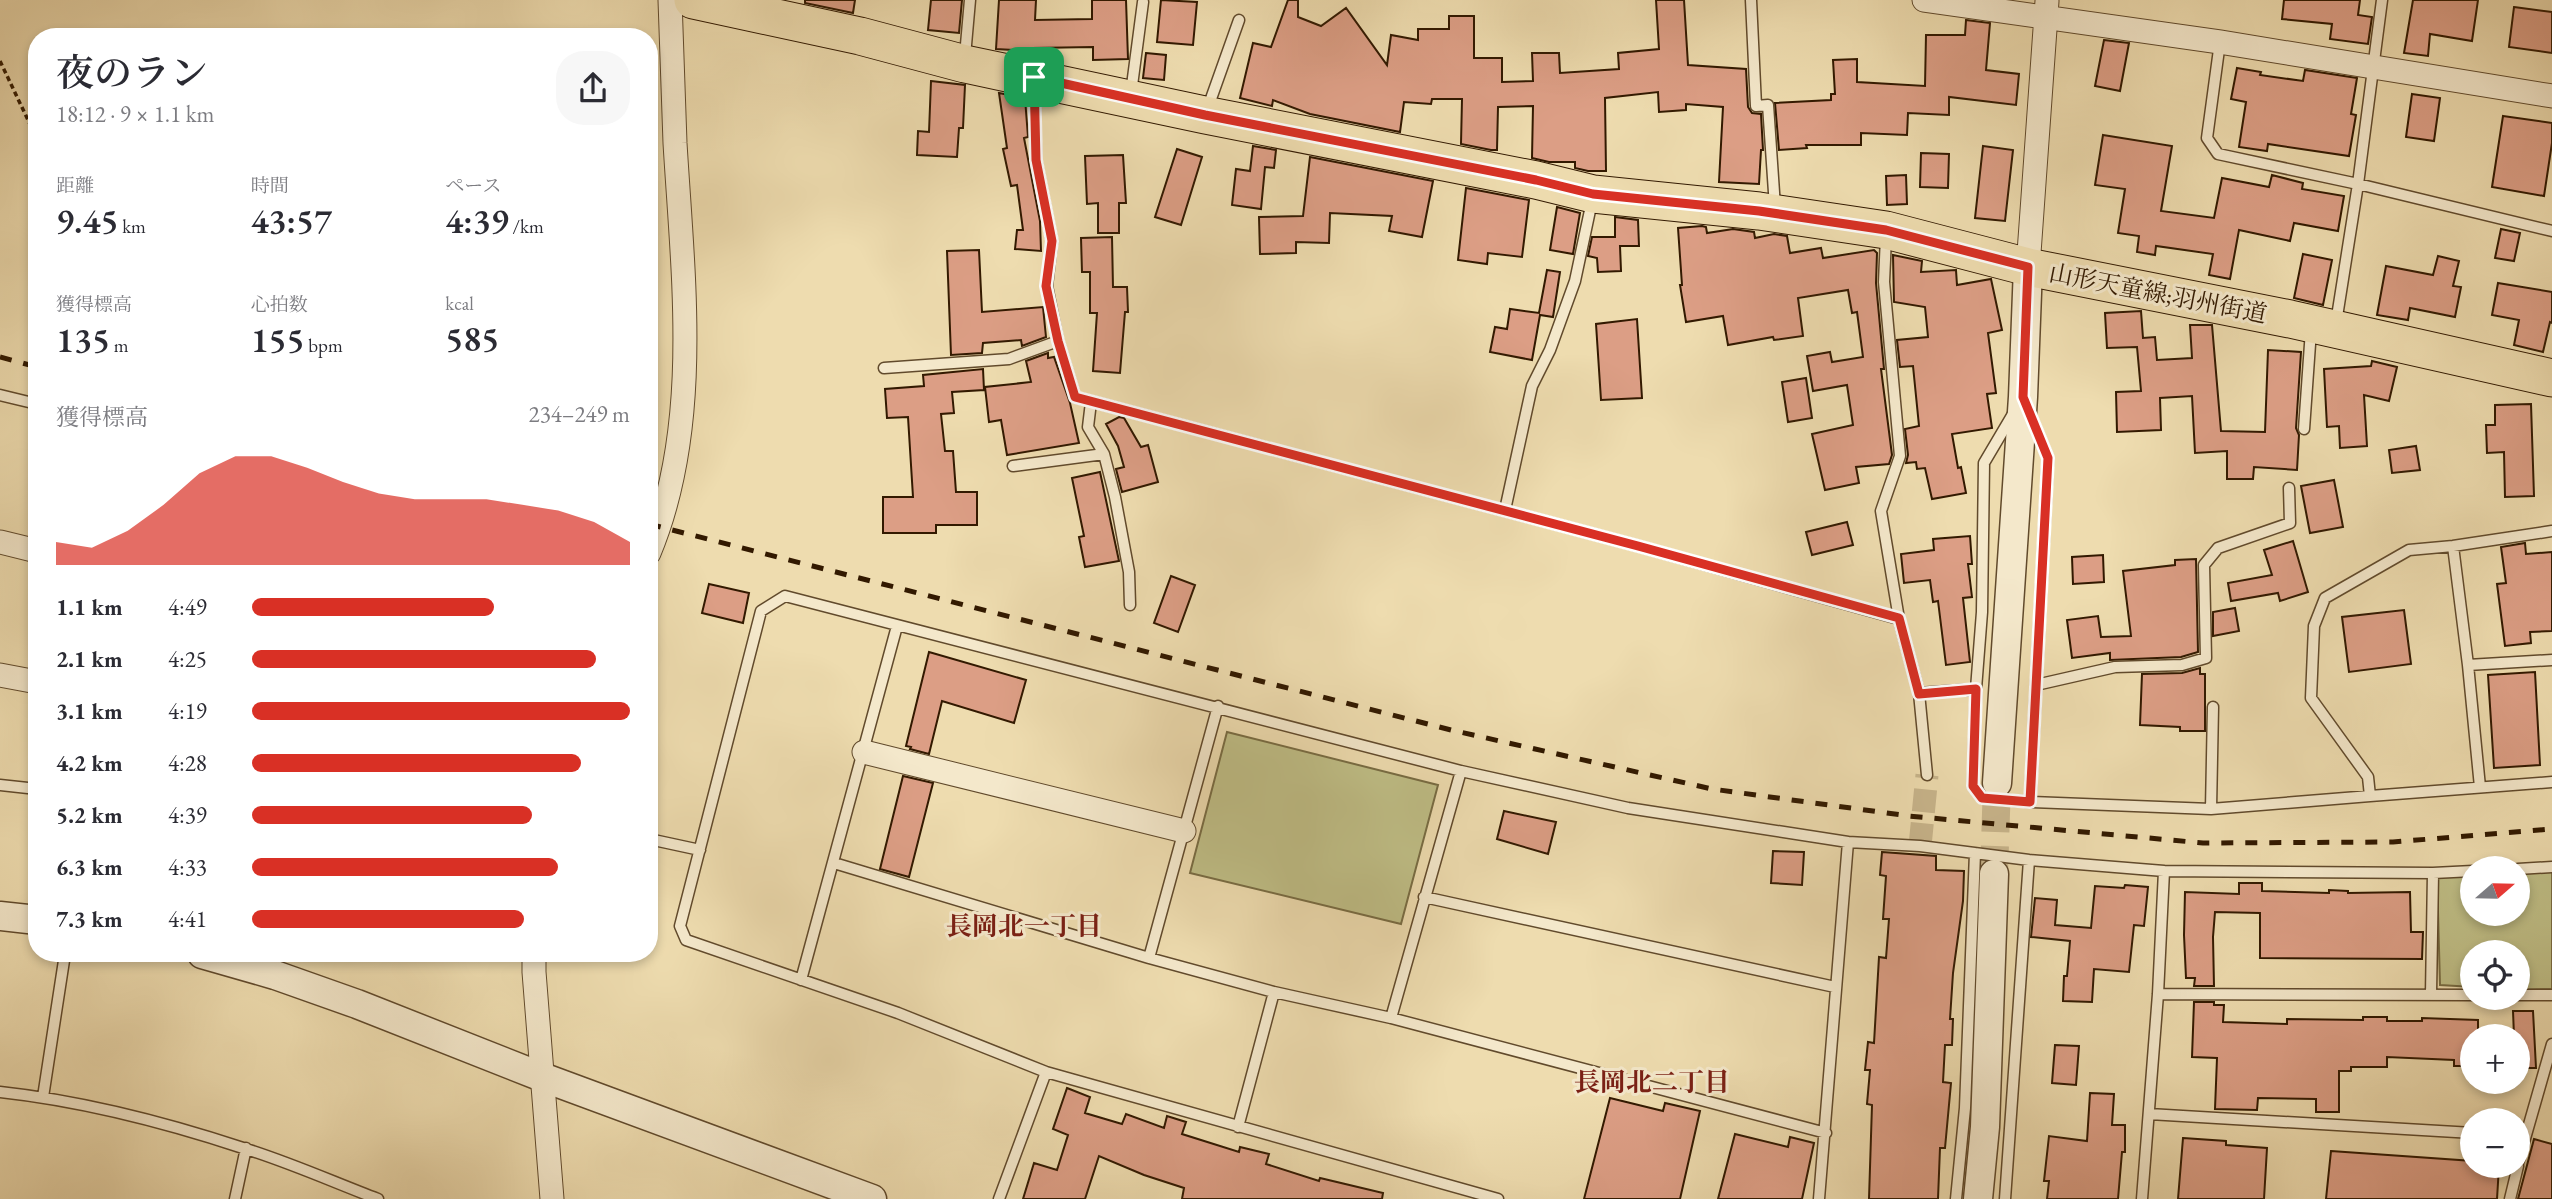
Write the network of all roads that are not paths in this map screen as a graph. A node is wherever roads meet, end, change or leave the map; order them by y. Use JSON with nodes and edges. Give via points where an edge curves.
{"nodes":[{"id":1,"x":670,"y":0,"type":"edge"},
{"id":2,"x":693,"y":0,"type":"edge"},
{"id":3,"x":970,"y":0,"type":"edge"},
{"id":4,"x":1751,"y":0,"type":"edge"},
{"id":5,"x":1924,"y":0,"type":"edge"},
{"id":6,"x":2382,"y":0,"type":"edge"},
{"id":7,"x":1143,"y":2,"type":"dead end"},
{"id":8,"x":2046,"y":8,"type":"edge"},
{"id":9,"x":1239,"y":20,"type":"dead end"},
{"id":10,"x":2220,"y":42,"type":"junction"},
{"id":11,"x":965,"y":64,"type":"junction"},
{"id":12,"x":2373,"y":66,"type":"junction"},
{"id":13,"x":1034,"y":77,"type":"junction"},
{"id":14,"x":2552,"y":96,"type":"edge"},
{"id":15,"x":1130,"y":99,"type":"junction"},
{"id":16,"x":1205,"y":115,"type":"junction"},
{"id":17,"x":2358,"y":184,"type":"junction"},
{"id":18,"x":1593,"y":194,"type":"junction"},
{"id":19,"x":1775,"y":213,"type":"junction"},
{"id":20,"x":1886,"y":230,"type":"junction"},
{"id":21,"x":2552,"y":231,"type":"edge"},
{"id":22,"x":2028,"y":267,"type":"junction"},
{"id":23,"x":2323,"y":326,"type":"junction"},
{"id":24,"x":1058,"y":341,"type":"junction"},
{"id":25,"x":884,"y":368,"type":"dead end"},
{"id":26,"x":2552,"y":378,"type":"edge"},
{"id":27,"x":0,"y":395,"type":"edge"},
{"id":28,"x":2023,"y":397,"type":"junction"},
{"id":29,"x":28,"y":402,"type":"edge"},
{"id":30,"x":1091,"y":402,"type":"junction"},
{"id":31,"x":2304,"y":429,"type":"dead end"},
{"id":32,"x":1104,"y":454,"type":"junction"},
{"id":33,"x":1013,"y":466,"type":"dead end"},
{"id":34,"x":2289,"y":488,"type":"dead end"},
{"id":35,"x":1505,"y":510,"type":"junction"},
{"id":36,"x":2552,"y":531,"type":"edge"},
{"id":37,"x":658,"y":532,"type":"edge"},
{"id":38,"x":0,"y":542,"type":"edge"},
{"id":39,"x":2453,"y":547,"type":"junction"},
{"id":40,"x":28,"y":549,"type":"edge"},
{"id":41,"x":1130,"y":605,"type":"dead end"},
{"id":42,"x":1899,"y":618,"type":"junction"},
{"id":43,"x":897,"y":626,"type":"junction"},
{"id":44,"x":2552,"y":660,"type":"edge"},
{"id":45,"x":2468,"y":665,"type":"junction"},
{"id":46,"x":0,"y":675,"type":"edge"},
{"id":47,"x":28,"y":680,"type":"edge"},
{"id":48,"x":2036,"y":685,"type":"junction"},
{"id":49,"x":1976,"y":689,"type":"junction"},
{"id":50,"x":1919,"y":694,"type":"junction"},
{"id":51,"x":1217,"y":706,"type":"junction"},
{"id":52,"x":2213,"y":708,"type":"dead end"},
{"id":53,"x":864,"y":752,"type":"junction"},
{"id":54,"x":1461,"y":771,"type":"junction"},
{"id":55,"x":1927,"y":775,"type":"tunnel mouth"},
{"id":56,"x":2552,"y":782,"type":"edge"},
{"id":57,"x":1997,"y":783,"type":"tunnel mouth"},
{"id":58,"x":0,"y":785,"type":"edge"},
{"id":59,"x":2480,"y":787,"type":"junction"},
{"id":60,"x":28,"y":788,"type":"edge"},
{"id":61,"x":2370,"y":796,"type":"junction"},
{"id":62,"x":2030,"y":802,"type":"junction"},
{"id":63,"x":2211,"y":809,"type":"junction"},
{"id":64,"x":1184,"y":831,"type":"junction"},
{"id":65,"x":658,"y":841,"type":"edge"},
{"id":66,"x":1848,"y":842,"type":"junction"},
{"id":67,"x":700,"y":850,"type":"junction"},
{"id":68,"x":1975,"y":853,"type":"junction"},
{"id":69,"x":2029,"y":860,"type":"junction"},
{"id":70,"x":834,"y":863,"type":"junction"},
{"id":71,"x":2552,"y":867,"type":"edge"},
{"id":72,"x":2530,"y":868,"type":"edge"},
{"id":73,"x":2164,"y":871,"type":"junction"},
{"id":74,"x":2460,"y":872,"type":"edge"},
{"id":75,"x":2433,"y":873,"type":"junction"},
{"id":76,"x":1994,"y":874,"type":"tunnel mouth"},
{"id":77,"x":1424,"y":897,"type":"junction"},
{"id":78,"x":0,"y":916,"type":"edge"},
{"id":79,"x":28,"y":919,"type":"edge"},
{"id":80,"x":1149,"y":958,"type":"junction"},
{"id":81,"x":64,"y":962,"type":"edge"},
{"id":82,"x":230,"y":962,"type":"edge"},
{"id":83,"x":534,"y":962,"type":"edge"},
{"id":84,"x":801,"y":980,"type":"junction"},
{"id":85,"x":1835,"y":987,"type":"junction"},
{"id":86,"x":1274,"y":992,"type":"junction"},
{"id":87,"x":2158,"y":994,"type":"junction"},
{"id":88,"x":2431,"y":994,"type":"junction"},
{"id":89,"x":2460,"y":995,"type":"edge"},
{"id":90,"x":2530,"y":995,"type":"edge"},
{"id":91,"x":2552,"y":995,"type":"edge"},
{"id":92,"x":1391,"y":1018,"type":"junction"},
{"id":93,"x":2552,"y":1044,"type":"edge"},
{"id":94,"x":1046,"y":1072,"type":"junction"},
{"id":95,"x":542,"y":1077,"type":"junction"},
{"id":96,"x":0,"y":1092,"type":"edge"},
{"id":97,"x":43,"y":1097,"type":"junction"},
{"id":98,"x":2530,"y":1111,"type":"edge"},
{"id":99,"x":2149,"y":1114,"type":"junction"},
{"id":100,"x":1238,"y":1126,"type":"junction"},
{"id":101,"x":2460,"y":1132,"type":"edge"},
{"id":102,"x":1826,"y":1133,"type":"junction"},
{"id":103,"x":246,"y":1148,"type":"junction"},
{"id":104,"x":2515,"y":1178,"type":"edge"},
{"id":105,"x":235,"y":1199,"type":"edge"},
{"id":106,"x":377,"y":1199,"type":"edge"},
{"id":107,"x":552,"y":1199,"type":"edge"},
{"id":108,"x":872,"y":1199,"type":"edge"},
{"id":109,"x":999,"y":1199,"type":"edge"},
{"id":110,"x":1498,"y":1199,"type":"edge"},
{"id":111,"x":1819,"y":1199,"type":"edge"},
{"id":112,"x":1956,"y":1199,"type":"edge"},
{"id":113,"x":1978,"y":1199,"type":"edge"},
{"id":114,"x":2005,"y":1199,"type":"edge"},
{"id":115,"x":2142,"y":1199,"type":"edge"},
{"id":116,"x":2510,"y":1199,"type":"edge"}],
"edges":[{"from":1,"to":37,"type":"street","via":[[685,353],[674,472]]},
{"from":2,"to":11,"type":"main road","name":"山形天童線;羽州街道"},
{"from":3,"to":11,"type":"lane"},
{"from":4,"to":19,"type":"lane","via":[[1755,106],[1768,105]]},
{"from":5,"to":8,"type":"street"},
{"from":6,"to":12,"type":"lane"},
{"from":7,"to":15,"type":"lane"},
{"from":8,"to":10,"type":"street"},
{"from":8,"to":22,"type":"street"},
{"from":9,"to":16,"type":"lane"},
{"from":10,"to":12,"type":"street"},
{"from":10,"to":17,"type":"lane","via":[[2207,138],[2218,154]]},
{"from":11,"to":13,"type":"main road","name":"山形天童線;羽州街道"},
{"from":12,"to":14,"type":"street"},
{"from":12,"to":17,"type":"lane"},
{"from":13,"to":15,"type":"main road","name":"山形天童線;羽州街道"},
{"from":13,"to":24,"type":"lane","via":[[1036,160],[1052,241],[1046,286]]},
{"from":15,"to":16,"type":"main road","name":"山形天童線;羽州街道"},
{"from":16,"to":18,"type":"main road","name":"山形天童線;羽州街道"},
{"from":17,"to":21,"type":"lane"},
{"from":17,"to":23,"type":"lane"},
{"from":18,"to":19,"type":"main road","name":"山形天童線;羽州街道"},
{"from":18,"to":35,"type":"lane","via":[[1575,281],[1532,386]]},
{"from":19,"to":20,"type":"main road","name":"山形天童線;羽州街道"},
{"from":20,"to":22,"type":"main road","name":"山形天童線;羽州街道"},
{"from":20,"to":42,"type":"lane","via":[[1884,282],[1900,456],[1881,511]]},
{"from":22,"to":23,"type":"main road","name":"山形天童線;羽州街道"},
{"from":22,"to":28,"type":"street"},
{"from":23,"to":26,"type":"main road","name":"山形天童線;羽州街道"},
{"from":23,"to":31,"type":"lane"},
{"from":24,"to":25,"type":"lane","via":[[1009,359]]},
{"from":24,"to":30,"type":"lane","via":[[1075,397]]},
{"from":27,"to":29,"type":"lane"},
{"from":28,"to":48,"type":"lane","via":[[2048,458]]},
{"from":28,"to":49,"type":"lane","via":[[1984,463]]},
{"from":28,"to":57,"type":"street"},
{"from":30,"to":32,"type":"lane","via":[[1088,427]]},
{"from":30,"to":35,"type":"lane"},
{"from":32,"to":33,"type":"lane"},
{"from":32,"to":41,"type":"lane","via":[[1129,572]]},
{"from":34,"to":48,"type":"lane","via":[[2290,523],[2218,548],[2204,565],[2206,658],[2182,665],[2115,667]]},
{"from":35,"to":42,"type":"lane"},
{"from":36,"to":39,"type":"lane"},
{"from":38,"to":40,"type":"street"},
{"from":39,"to":45,"type":"lane"},
{"from":39,"to":61,"type":"lane","via":[[2409,550],[2325,598],[2314,626],[2311,698],[2368,777]]},
{"from":42,"to":50,"type":"lane"},
{"from":43,"to":51,"type":"lane"},
{"from":43,"to":53,"type":"lane"},
{"from":43,"to":67,"type":"lane","via":[[785,596],[761,611]]},
{"from":44,"to":45,"type":"lane"},
{"from":45,"to":59,"type":"lane"},
{"from":46,"to":47,"type":"street"},
{"from":48,"to":62,"type":"lane"},
{"from":49,"to":50,"type":"lane"},
{"from":49,"to":62,"type":"lane","via":[[1973,786],[1982,798]]},
{"from":50,"to":55,"type":"lane"},
{"from":51,"to":54,"type":"lane"},
{"from":51,"to":64,"type":"lane"},
{"from":52,"to":63,"type":"lane"},
{"from":53,"to":64,"type":"street"},
{"from":53,"to":70,"type":"lane"},
{"from":54,"to":66,"type":"lane","via":[[1628,808]]},
{"from":54,"to":77,"type":"lane"},
{"from":56,"to":59,"type":"lane"},
{"from":58,"to":60,"type":"lane"},
{"from":59,"to":61,"type":"lane"},
{"from":61,"to":63,"type":"lane"},
{"from":62,"to":63,"type":"lane"},
{"from":64,"to":80,"type":"lane"},
{"from":65,"to":67,"type":"lane"},
{"from":66,"to":68,"type":"lane"},
{"from":66,"to":85,"type":"lane"},
{"from":67,"to":84,"type":"lane","via":[[680,926],[686,940]]},
{"from":68,"to":69,"type":"lane"},
{"from":68,"to":112,"type":"lane","via":[[1965,1108]]},
{"from":69,"to":73,"type":"lane"},
{"from":69,"to":114,"type":"lane"},
{"from":70,"to":80,"type":"lane"},
{"from":70,"to":84,"type":"lane"},
{"from":71,"to":72,"type":"lane"},
{"from":73,"to":75,"type":"lane"},
{"from":73,"to":87,"type":"lane"},
{"from":74,"to":75,"type":"lane"},
{"from":75,"to":88,"type":"lane"},
{"from":76,"to":113,"type":"street"},
{"from":77,"to":85,"type":"lane"},
{"from":77,"to":92,"type":"lane"},
{"from":78,"to":79,"type":"street"},
{"from":80,"to":86,"type":"lane"},
{"from":81,"to":97,"type":"lane"},
{"from":82,"to":95,"type":"street","via":[[357,1004]]},
{"from":83,"to":95,"type":"street"},
{"from":84,"to":94,"type":"lane"},
{"from":85,"to":102,"type":"lane"},
{"from":86,"to":92,"type":"lane"},
{"from":86,"to":100,"type":"lane"},
{"from":87,"to":88,"type":"lane"},
{"from":87,"to":99,"type":"lane"},
{"from":88,"to":89,"type":"lane"},
{"from":90,"to":91,"type":"lane"},
{"from":92,"to":102,"type":"lane"},
{"from":93,"to":98,"type":"lane"},
{"from":94,"to":100,"type":"lane"},
{"from":94,"to":109,"type":"lane"},
{"from":95,"to":107,"type":"street"},
{"from":95,"to":108,"type":"street"},
{"from":96,"to":97,"type":"lane"},
{"from":97,"to":103,"type":"lane","via":[[135,1116]]},
{"from":99,"to":101,"type":"lane"},
{"from":99,"to":115,"type":"lane"},
{"from":100,"to":110,"type":"lane"},
{"from":102,"to":111,"type":"lane"},
{"from":103,"to":105,"type":"lane"},
{"from":103,"to":106,"type":"lane"},
{"from":104,"to":116,"type":"lane"}]}
